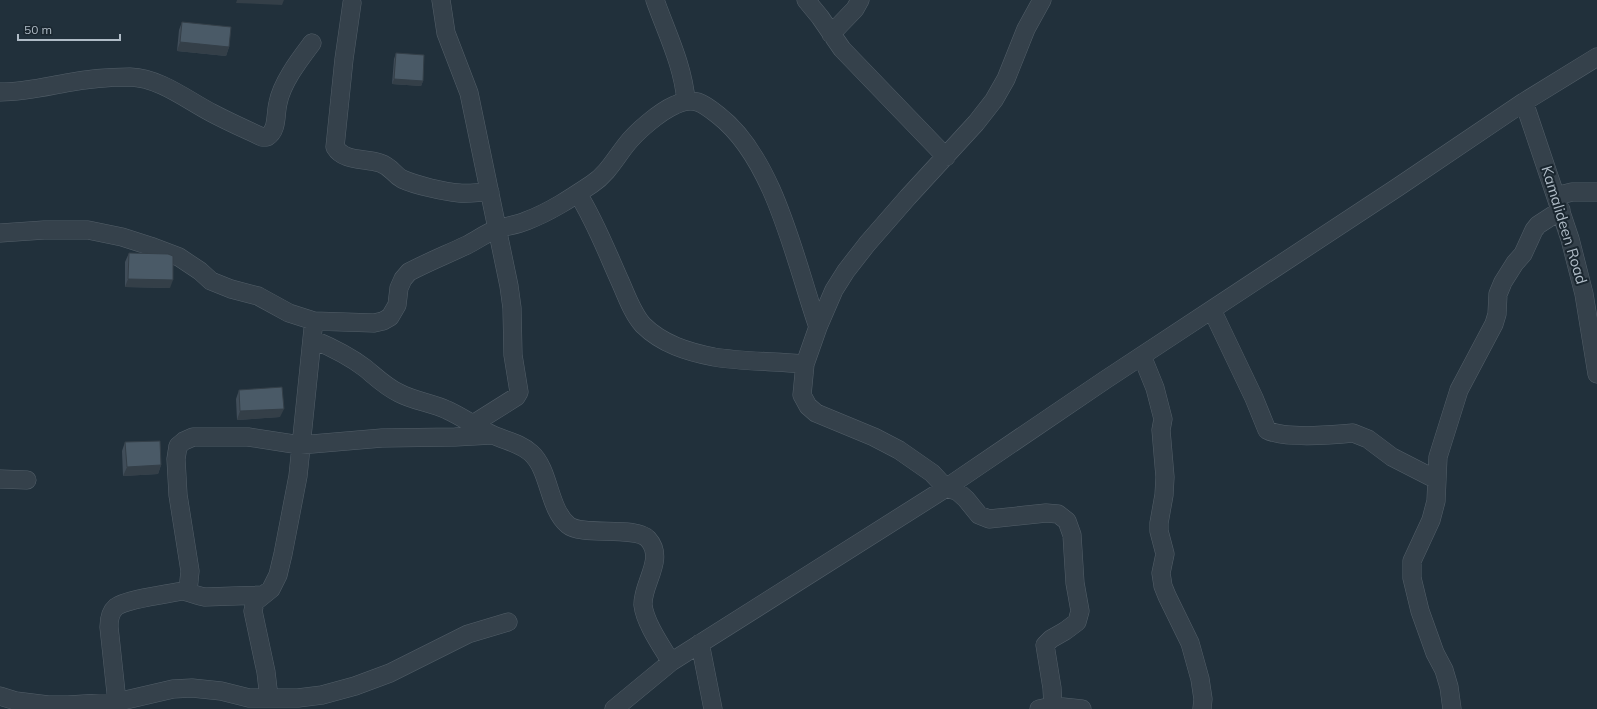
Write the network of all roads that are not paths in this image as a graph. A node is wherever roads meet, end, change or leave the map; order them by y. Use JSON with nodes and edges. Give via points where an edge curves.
{"nodes":[{"id":1,"x":441,"y":0,"type":"edge"},
{"id":2,"x":655,"y":0,"type":"edge"},
{"id":3,"x":806,"y":0,"type":"edge"},
{"id":4,"x":860,"y":0,"type":"edge"},
{"id":5,"x":1042,"y":0,"type":"edge"},
{"id":6,"x":352,"y":3,"type":"dead end"},
{"id":7,"x":831,"y":34,"type":"junction"},
{"id":8,"x":312,"y":43,"type":"dead end"},
{"id":9,"x":1597,"y":57,"type":"edge"},
{"id":10,"x":0,"y":92,"type":"edge"},
{"id":11,"x":686,"y":101,"type":"junction"},
{"id":12,"x":1524,"y":102,"type":"junction"},
{"id":13,"x":946,"y":157,"type":"junction"},
{"id":14,"x":490,"y":192,"type":"junction"},
{"id":15,"x":1597,"y":192,"type":"edge"},
{"id":16,"x":578,"y":194,"type":"junction"},
{"id":17,"x":1558,"y":203,"type":"junction"},
{"id":18,"x":496,"y":230,"type":"junction"},
{"id":19,"x":1,"y":231,"type":"edge"},
{"id":20,"x":1212,"y":310,"type":"junction"},
{"id":21,"x":314,"y":321,"type":"junction"},
{"id":22,"x":818,"y":327,"type":"junction"},
{"id":23,"x":312,"y":339,"type":"junction"},
{"id":24,"x":1595,"y":347,"type":"edge"},
{"id":25,"x":1142,"y":356,"type":"junction"},
{"id":26,"x":805,"y":364,"type":"junction"},
{"id":27,"x":1597,"y":374,"type":"edge"},
{"id":28,"x":473,"y":424,"type":"junction"},
{"id":29,"x":492,"y":434,"type":"junction"},
{"id":30,"x":300,"y":445,"type":"junction"},
{"id":31,"x":0,"y":479,"type":"edge"},
{"id":32,"x":27,"y":480,"type":"dead end"},
{"id":33,"x":1437,"y":480,"type":"junction"},
{"id":34,"x":946,"y":488,"type":"junction"},
{"id":35,"x":188,"y":592,"type":"junction"},
{"id":36,"x":262,"y":595,"type":"junction"},
{"id":37,"x":508,"y":622,"type":"dead end"},
{"id":38,"x":700,"y":643,"type":"junction"},
{"id":39,"x":671,"y":662,"type":"junction"},
{"id":40,"x":0,"y":696,"type":"edge"},
{"id":41,"x":270,"y":698,"type":"junction"},
{"id":42,"x":117,"y":702,"type":"junction"},
{"id":43,"x":1046,"y":708,"type":"edge"},
{"id":44,"x":614,"y":709,"type":"edge"},
{"id":45,"x":713,"y":709,"type":"edge"},
{"id":46,"x":1082,"y":709,"type":"edge"},
{"id":47,"x":1202,"y":709,"type":"edge"},
{"id":48,"x":1452,"y":709,"type":"edge"}],
"edges":[{"from":1,"to":14,"type":"street","via":[[446,33],[469,93]]},
{"from":2,"to":11,"type":"street","via":[[678,60],[685,84]]},
{"from":3,"to":7,"type":"street"},
{"from":4,"to":7,"type":"street","via":[[855,9]]},
{"from":5,"to":13,"type":"street","via":[[994,100]]},
{"from":6,"to":14,"type":"street","via":[[335,147],[339,153],[349,158],[388,166],[402,178],[424,186],[458,193]]},
{"from":7,"to":13,"type":"street","via":[[858,67]]},
{"from":8,"to":10,"type":"street","via":[[281,92],[274,130],[267,137],[229,122],[169,89],[139,78],[94,79]]},
{"from":9,"to":12,"type":"street"},
{"from":11,"to":16,"type":"street","via":[[654,118],[626,144],[598,180]]},
{"from":11,"to":22,"type":"street","via":[[696,100],[725,120],[751,151],[786,226]]},
{"from":12,"to":17,"type":"street","name":"Kamalideen Road"},
{"from":12,"to":20,"type":"street"},
{"from":13,"to":22,"type":"street","via":[[908,197],[846,271],[834,290]]},
{"from":14,"to":18,"type":"street"},
{"from":15,"to":17,"type":"street","via":[[1572,192]]},
{"from":16,"to":18,"type":"street","via":[[525,222]]},
{"from":16,"to":26,"type":"street","via":[[642,324],[662,341],[689,352],[714,357]]},
{"from":17,"to":24,"type":"street","name":"Kamalideen Road","via":[[1584,294]]},
{"from":17,"to":33,"type":"street","via":[[1534,230],[1523,254],[1503,282],[1498,294],[1494,324],[1459,390],[1438,457]]},
{"from":18,"to":21,"type":"street","via":[[409,272],[399,288],[397,305],[390,317],[383,321]]},
{"from":18,"to":28,"type":"street","via":[[509,286],[513,355],[519,392],[511,401]]},
{"from":19,"to":21,"type":"street","via":[[88,230],[122,237],[179,257],[211,281],[258,296]]},
{"from":20,"to":25,"type":"street"},
{"from":20,"to":33,"type":"street","via":[[1267,430],[1296,435],[1361,435],[1392,456]]},
{"from":21,"to":23,"type":"street"},
{"from":22,"to":26,"type":"street"},
{"from":23,"to":28,"type":"street","via":[[347,355],[400,394],[446,410]]},
{"from":23,"to":30,"type":"street"},
{"from":24,"to":27,"type":"street","name":"Kamalideen Road"},
{"from":25,"to":34,"type":"street"},
{"from":25,"to":47,"type":"street","via":[[1155,388],[1163,418],[1161,430],[1165,477],[1159,531],[1165,554],[1161,573],[1163,586],[1190,643],[1200,679]]},
{"from":26,"to":34,"type":"street","via":[[802,395],[808,406],[816,413],[899,450],[932,473]]},
{"from":28,"to":29,"type":"street"},
{"from":29,"to":30,"type":"street","via":[[382,438]]},
{"from":29,"to":39,"type":"street","via":[[521,446],[532,454],[541,467],[553,501],[569,526],[636,534],[647,539],[654,551],[655,562],[645,588],[643,606],[653,632]]},
{"from":30,"to":35,"type":"street","via":[[248,437],[193,437],[178,446],[178,495],[190,571]]},
{"from":30,"to":36,"type":"street","via":[[298,476],[278,575],[271,589]]},
{"from":31,"to":32,"type":"street"},
{"from":33,"to":48,"type":"street","via":[[1436,501],[1431,520],[1412,561],[1412,578],[1420,611],[1449,687]]},
{"from":34,"to":38,"type":"street"},
{"from":34,"to":43,"type":"street","via":[[957,491],[979,515],[990,519],[1046,513],[1058,514],[1067,521],[1072,535],[1075,583],[1080,611],[1076,622],[1044,645],[1052,688]]},
{"from":35,"to":36,"type":"street","via":[[205,597]]},
{"from":35,"to":42,"type":"street","via":[[131,601],[116,606],[110,614]]},
{"from":36,"to":41,"type":"street","via":[[255,602],[253,611]]},
{"from":37,"to":41,"type":"street","via":[[468,634],[402,668],[355,686],[322,695]]},
{"from":38,"to":39,"type":"street"},
{"from":38,"to":45,"type":"street"},
{"from":39,"to":44,"type":"street"},
{"from":40,"to":42,"type":"street","via":[[48,705]]},
{"from":41,"to":42,"type":"street","via":[[249,698],[221,691],[192,688],[173,689]]},
{"from":43,"to":46,"type":"street"}]}
